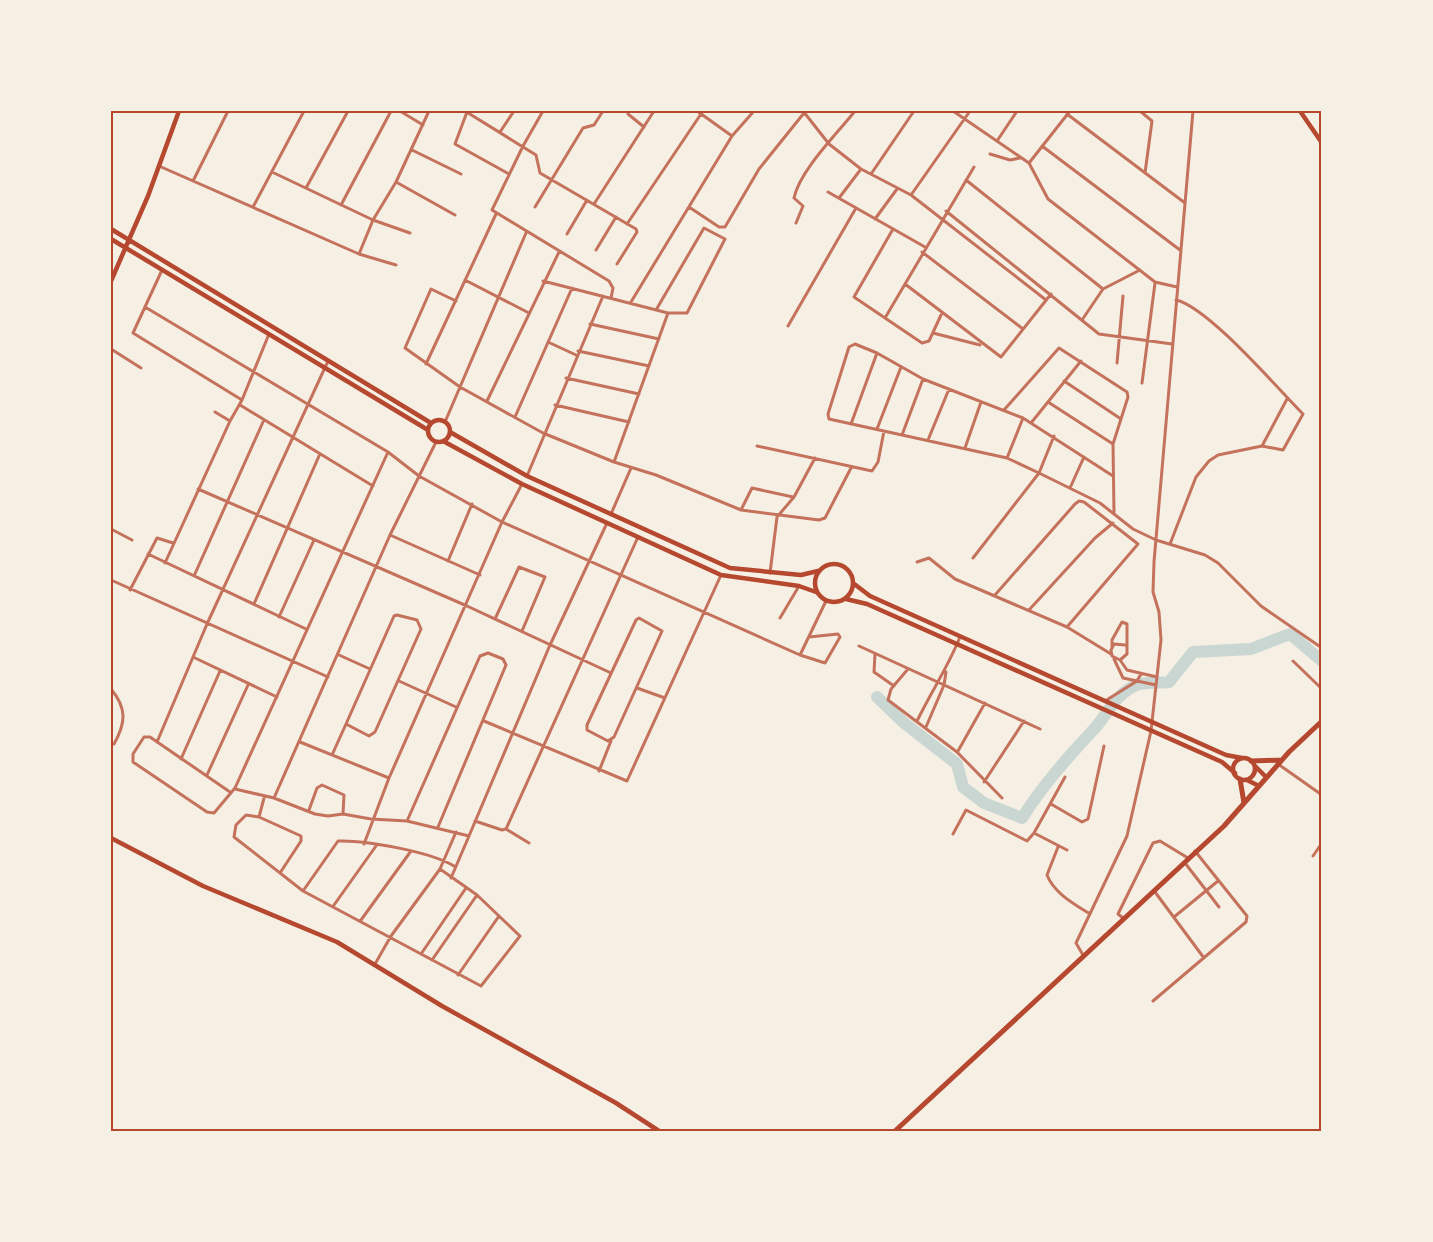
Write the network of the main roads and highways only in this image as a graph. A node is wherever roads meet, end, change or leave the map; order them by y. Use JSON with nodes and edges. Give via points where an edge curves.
{"nodes":[{"id":1,"x":179,"y":111,"type":"edge"},
{"id":2,"x":1300,"y":111,"type":"edge"},
{"id":3,"x":1322,"y":142,"type":"edge"},
{"id":4,"x":111,"y":229,"type":"edge"},
{"id":5,"x":111,"y":239,"type":"edge"},
{"id":6,"x":129,"y":241,"type":"junction"},
{"id":7,"x":126,"y":248,"type":"junction"},
{"id":8,"x":111,"y":281,"type":"edge"},
{"id":9,"x":230,"y":302,"type":"junction"},
{"id":10,"x":226,"y":308,"type":"junction"},
{"id":11,"x":431,"y":423,"type":"junction"},
{"id":12,"x":428,"y":430,"type":"junction"},
{"id":13,"x":450,"y":432,"type":"junction"},
{"id":14,"x":443,"y":441,"type":"junction"},
{"id":15,"x":590,"y":505,"type":"junction"},
{"id":16,"x":586,"y":514,"type":"junction"},
{"id":17,"x":688,"y":549,"type":"junction"},
{"id":18,"x":685,"y":558,"type":"junction"},
{"id":19,"x":818,"y":571,"type":"junction"},
{"id":20,"x":853,"y":583,"type":"junction"},
{"id":21,"x":816,"y":592,"type":"junction"},
{"id":22,"x":846,"y":598,"type":"junction"},
{"id":23,"x":1322,"y":721,"type":"edge"},
{"id":24,"x":1242,"y":758,"type":"junction"},
{"id":25,"x":1280,"y":762,"type":"junction"},
{"id":26,"x":1253,"y":764,"type":"junction"},
{"id":27,"x":1234,"y":773,"type":"junction"},
{"id":28,"x":1266,"y":777,"type":"junction"},
{"id":29,"x":1240,"y":779,"type":"junction"},
{"id":30,"x":1247,"y":780,"type":"junction"},
{"id":31,"x":1259,"y":786,"type":"junction"},
{"id":32,"x":1244,"y":803,"type":"junction"},
{"id":33,"x":111,"y":838,"type":"edge"},
{"id":34,"x":659,"y":1131,"type":"edge"},
{"id":35,"x":895,"y":1131,"type":"edge"}],
"edges":[{"from":1,"to":6,"type":"main road"},
{"from":2,"to":3,"type":"main road"},
{"from":4,"to":6,"type":"main road"},
{"from":5,"to":7,"type":"main road"},
{"from":6,"to":7,"type":"main road"},
{"from":6,"to":9,"type":"main road"},
{"from":7,"to":8,"type":"main road"},
{"from":7,"to":10,"type":"main road"},
{"from":9,"to":10,"type":"main road"},
{"from":9,"to":11,"type":"main road"},
{"from":10,"to":12,"type":"main road"},
{"from":11,"to":12,"type":"main road"},
{"from":11,"to":13,"type":"main road","via":[[445,422]]},
{"from":12,"to":14,"type":"main road","via":[[436,442]]},
{"from":13,"to":14,"type":"main road"},
{"from":13,"to":15,"type":"main road","via":[[527,476]]},
{"from":14,"to":16,"type":"main road"},
{"from":15,"to":16,"type":"main road"},
{"from":15,"to":17,"type":"main road"},
{"from":16,"to":18,"type":"main road"},
{"from":17,"to":18,"type":"main road"},
{"from":17,"to":19,"type":"main road","via":[[730,568],[801,575]]},
{"from":18,"to":21,"type":"main road","via":[[722,575]]},
{"from":19,"to":20,"type":"main road","via":[[828,564],[840,564],[850,571]]},
{"from":19,"to":21,"type":"main road"},
{"from":20,"to":22,"type":"main road"},
{"from":20,"to":24,"type":"main road","via":[[870,596],[1226,755]]},
{"from":21,"to":22,"type":"main road","via":[[832,603]]},
{"from":22,"to":27,"type":"main road","via":[[861,601],[1222,762]]},
{"from":23,"to":25,"type":"highway"},
{"from":24,"to":26,"type":"main road"},
{"from":24,"to":27,"type":"main road","via":[[1236,762]]},
{"from":25,"to":26,"type":"highway"},
{"from":25,"to":28,"type":"highway"},
{"from":26,"to":28,"type":"main road"},
{"from":26,"to":30,"type":"main road","via":[[1253,776]]},
{"from":27,"to":29,"type":"main road"},
{"from":28,"to":31,"type":"highway"},
{"from":29,"to":30,"type":"main road"},
{"from":29,"to":32,"type":"highway"},
{"from":30,"to":31,"type":"main road"},
{"from":31,"to":32,"type":"highway"},
{"from":32,"to":35,"type":"highway","via":[[1224,826]]},
{"from":33,"to":34,"type":"main road","via":[[203,886],[293,922],[375,964]]}]}
